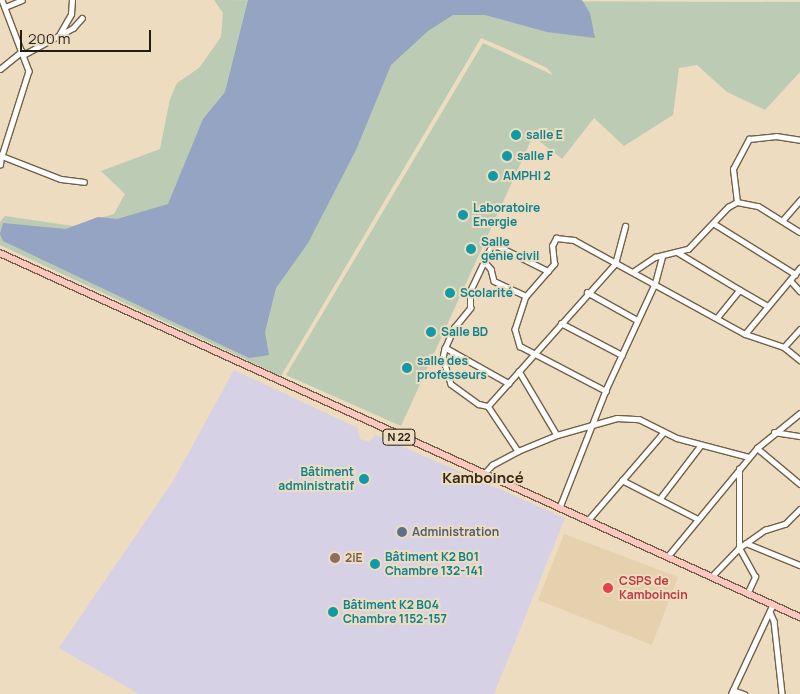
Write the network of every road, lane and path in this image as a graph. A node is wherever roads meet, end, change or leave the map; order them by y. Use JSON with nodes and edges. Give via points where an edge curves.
{"nodes":[{"id":1,"x":2,"y":0,"type":"edge"},
{"id":2,"x":22,"y":0,"type":"edge"},
{"id":3,"x":72,"y":0,"type":"edge"},
{"id":4,"x":4,"y":7,"type":"junction"},
{"id":5,"x":82,"y":18,"type":"dead end"},
{"id":6,"x":58,"y":36,"type":"junction"},
{"id":7,"x":22,"y":53,"type":"junction"},
{"id":8,"x":0,"y":69,"type":"edge"},
{"id":9,"x":800,"y":140,"type":"edge"},
{"id":10,"x":1,"y":155,"type":"edge"},
{"id":11,"x":0,"y":165,"type":"edge"},
{"id":12,"x":84,"y":182,"type":"dead end"},
{"id":13,"x":800,"y":200,"type":"edge"},
{"id":14,"x":737,"y":202,"type":"junction"},
{"id":15,"x":782,"y":220,"type":"junction"},
{"id":16,"x":713,"y":223,"type":"junction"},
{"id":17,"x":625,"y":226,"type":"dead end"},
{"id":18,"x":800,"y":232,"type":"edge"},
{"id":19,"x":677,"y":252,"type":"junction"},
{"id":20,"x":0,"y":253,"type":"edge"},
{"id":21,"x":662,"y":256,"type":"junction"},
{"id":22,"x":484,"y":261,"type":"junction"},
{"id":23,"x":615,"y":264,"type":"junction"},
{"id":24,"x":800,"y":268,"type":"edge"},
{"id":25,"x":548,"y":271,"type":"junction"},
{"id":26,"x":634,"y":271,"type":"junction"},
{"id":27,"x":795,"y":274,"type":"junction"},
{"id":28,"x":790,"y":280,"type":"junction"},
{"id":29,"x":656,"y":283,"type":"junction"},
{"id":30,"x":740,"y":290,"type":"junction"},
{"id":31,"x":800,"y":291,"type":"edge"},
{"id":32,"x":587,"y":292,"type":"junction"},
{"id":33,"x":526,"y":296,"type":"junction"},
{"id":34,"x":768,"y":306,"type":"junction"},
{"id":35,"x":717,"y":318,"type":"junction"},
{"id":36,"x":637,"y":320,"type":"junction"},
{"id":37,"x":561,"y":324,"type":"junction"},
{"id":38,"x":800,"y":328,"type":"edge"},
{"id":39,"x":745,"y":334,"type":"junction"},
{"id":40,"x":784,"y":347,"type":"junction"},
{"id":41,"x":445,"y":348,"type":"junction"},
{"id":42,"x":536,"y":352,"type":"junction"},
{"id":43,"x":622,"y":355,"type":"junction"},
{"id":44,"x":800,"y":360,"type":"edge"},
{"id":45,"x":519,"y":371,"type":"junction"},
{"id":46,"x":509,"y":384,"type":"junction"},
{"id":47,"x":606,"y":391,"type":"junction"},
{"id":48,"x":488,"y":406,"type":"junction"},
{"id":49,"x":800,"y":413,"type":"edge"},
{"id":50,"x":592,"y":424,"type":"junction"},
{"id":51,"x":774,"y":432,"type":"junction"},
{"id":52,"x":663,"y":433,"type":"junction"},
{"id":53,"x":557,"y":435,"type":"junction"},
{"id":54,"x":800,"y":436,"type":"edge"},
{"id":55,"x":700,"y":446,"type":"junction"},
{"id":56,"x":757,"y":448,"type":"junction"},
{"id":57,"x":518,"y":451,"type":"junction"},
{"id":58,"x":749,"y":457,"type":"junction"},
{"id":59,"x":739,"y":470,"type":"junction"},
{"id":60,"x":484,"y":474,"type":"junction"},
{"id":61,"x":622,"y":480,"type":"junction"},
{"id":62,"x":800,"y":484,"type":"edge"},
{"id":63,"x":661,"y":497,"type":"junction"},
{"id":64,"x":560,"y":506,"type":"junction"},
{"id":65,"x":800,"y":509,"type":"edge"},
{"id":66,"x":696,"y":518,"type":"junction"},
{"id":67,"x":589,"y":519,"type":"junction"},
{"id":68,"x":746,"y":542,"type":"junction"},
{"id":69,"x":739,"y":548,"type":"junction"},
{"id":70,"x":668,"y":556,"type":"junction"},
{"id":71,"x":800,"y":565,"type":"edge"},
{"id":72,"x":712,"y":576,"type":"junction"},
{"id":73,"x":748,"y":592,"type":"junction"},
{"id":74,"x":773,"y":604,"type":"junction"},
{"id":75,"x":770,"y":612,"type":"junction"},
{"id":76,"x":800,"y":617,"type":"edge"},
{"id":77,"x":732,"y":692,"type":"edge"},
{"id":78,"x":744,"y":694,"type":"edge"},
{"id":79,"x":782,"y":694,"type":"edge"}],
"edges":[{"from":1,"to":4,"type":"street"},
{"from":2,"to":4,"type":"street"},
{"from":3,"to":6,"type":"street","via":[[71,14]]},
{"from":4,"to":7,"type":"street"},
{"from":5,"to":6,"type":"street","via":[[77,25]]},
{"from":6,"to":7,"type":"street"},
{"from":7,"to":8,"type":"street"},
{"from":7,"to":10,"type":"street","via":[[28,76]]},
{"from":9,"to":14,"type":"street","via":[[776,136],[750,140],[733,168]]},
{"from":10,"to":11,"type":"street"},
{"from":10,"to":12,"type":"street","via":[[61,179]]},
{"from":13,"to":15,"type":"street"},
{"from":14,"to":15,"type":"street","via":[[758,206]]},
{"from":14,"to":16,"type":"street"},
{"from":15,"to":18,"type":"street"},
{"from":16,"to":19,"type":"street","via":[[696,243]]},
{"from":16,"to":27,"type":"street"},
{"from":17,"to":23,"type":"street"},
{"from":19,"to":21,"type":"street"},
{"from":19,"to":30,"type":"street"},
{"from":20,"to":60,"type":"main road","number":"N 22"},
{"from":21,"to":26,"type":"street"},
{"from":21,"to":29,"type":"street"},
{"from":22,"to":25,"type":"street","via":[[494,246]]},
{"from":22,"to":33,"type":"street","via":[[496,282]]},
{"from":22,"to":41,"type":"street","via":[[470,291],[470,308],[454,328]]},
{"from":23,"to":25,"type":"street","via":[[580,242],[559,236],[554,241],[554,262]]},
{"from":23,"to":26,"type":"street"},
{"from":23,"to":32,"type":"street"},
{"from":24,"to":27,"type":"street"},
{"from":25,"to":33,"type":"street"},
{"from":26,"to":29,"type":"street"},
{"from":27,"to":28,"type":"street"},
{"from":28,"to":31,"type":"street"},
{"from":28,"to":34,"type":"street"},
{"from":29,"to":35,"type":"street"},
{"from":29,"to":36,"type":"street"},
{"from":30,"to":34,"type":"street"},
{"from":30,"to":35,"type":"street"},
{"from":32,"to":36,"type":"street"},
{"from":32,"to":37,"type":"street"},
{"from":33,"to":42,"type":"street","via":[[515,336],[520,346]]},
{"from":34,"to":39,"type":"street"},
{"from":35,"to":39,"type":"street"},
{"from":36,"to":43,"type":"street"},
{"from":37,"to":42,"type":"street"},
{"from":37,"to":43,"type":"street"},
{"from":38,"to":40,"type":"street"},
{"from":39,"to":40,"type":"street"},
{"from":40,"to":44,"type":"street"},
{"from":41,"to":46,"type":"street"},
{"from":41,"to":48,"type":"street","via":[[443,358],[451,384],[479,404]]},
{"from":42,"to":45,"type":"street"},
{"from":42,"to":47,"type":"street"},
{"from":43,"to":47,"type":"street"},
{"from":45,"to":46,"type":"street"},
{"from":45,"to":53,"type":"street"},
{"from":46,"to":48,"type":"street"},
{"from":47,"to":50,"type":"street"},
{"from":48,"to":57,"type":"street"},
{"from":49,"to":51,"type":"street"},
{"from":50,"to":52,"type":"street","via":[[617,418],[640,419]]},
{"from":50,"to":53,"type":"street"},
{"from":50,"to":64,"type":"street"},
{"from":51,"to":54,"type":"street"},
{"from":51,"to":56,"type":"street"},
{"from":52,"to":55,"type":"street"},
{"from":52,"to":61,"type":"street"},
{"from":53,"to":57,"type":"street"},
{"from":55,"to":58,"type":"street"},
{"from":55,"to":63,"type":"street"},
{"from":56,"to":58,"type":"street"},
{"from":56,"to":62,"type":"street"},
{"from":57,"to":60,"type":"street","via":[[492,465]]},
{"from":58,"to":59,"type":"street"},
{"from":59,"to":66,"type":"street"},
{"from":59,"to":69,"type":"street"},
{"from":60,"to":64,"type":"main road","number":"N 22"},
{"from":61,"to":63,"type":"street"},
{"from":61,"to":67,"type":"street"},
{"from":63,"to":66,"type":"street"},
{"from":64,"to":67,"type":"main road","number":"N 22"},
{"from":65,"to":68,"type":"street","via":[[785,524],[765,530]]},
{"from":66,"to":70,"type":"street"},
{"from":67,"to":70,"type":"main road","number":"N 22"},
{"from":68,"to":69,"type":"street"},
{"from":68,"to":71,"type":"street"},
{"from":69,"to":72,"type":"street"},
{"from":69,"to":73,"type":"street","via":[[754,574]]},
{"from":70,"to":72,"type":"main road","number":"N 22"},
{"from":72,"to":73,"type":"main road","number":"N 22"},
{"from":73,"to":74,"type":"main road","number":"N 22"},
{"from":74,"to":75,"type":"street"},
{"from":74,"to":76,"type":"main road","number":"N 22"},
{"from":75,"to":77,"type":"street"},
{"from":75,"to":79,"type":"street","via":[[774,621]]},
{"from":77,"to":78,"type":"street"}]}
